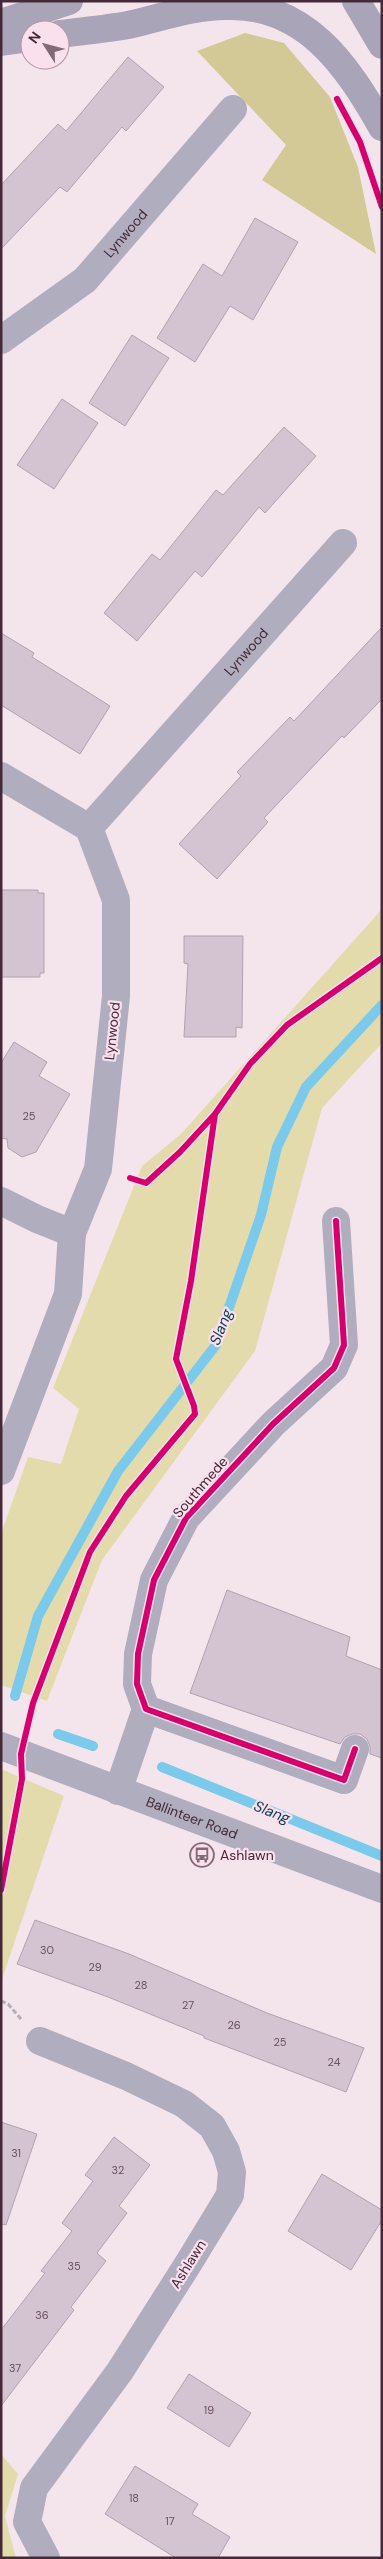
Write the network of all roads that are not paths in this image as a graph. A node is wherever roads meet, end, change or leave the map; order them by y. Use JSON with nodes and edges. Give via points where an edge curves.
{"nodes":[{"id":1,"x":69,"y":1,"type":"edge"},
{"id":2,"x":356,"y":1,"type":"edge"},
{"id":3,"x":1,"y":24,"type":"edge"},
{"id":4,"x":70,"y":33,"type":"edge"},
{"id":5,"x":20,"y":39,"type":"edge"},
{"id":6,"x":1,"y":42,"type":"edge"},
{"id":7,"x":382,"y":45,"type":"edge"},
{"id":8,"x":233,"y":109,"type":"dead end"},
{"id":9,"x":382,"y":127,"type":"edge"},
{"id":10,"x":1,"y":340,"type":"edge"},
{"id":11,"x":343,"y":542,"type":"dead end"},
{"id":12,"x":1,"y":776,"type":"edge"},
{"id":13,"x":89,"y":828,"type":"junction"},
{"id":14,"x":1,"y":1201,"type":"edge"},
{"id":15,"x":336,"y":1221,"type":"dead end"},
{"id":16,"x":72,"y":1233,"type":"junction"},
{"id":17,"x":1,"y":1471,"type":"edge"},
{"id":18,"x":146,"y":1709,"type":"junction"},
{"id":19,"x":5,"y":1748,"type":"edge"},
{"id":20,"x":355,"y":1749,"type":"dead end"},
{"id":21,"x":118,"y":1791,"type":"junction"},
{"id":22,"x":382,"y":1889,"type":"edge"},
{"id":23,"x":40,"y":2041,"type":"dead end"},
{"id":24,"x":46,"y":2558,"type":"edge"}],
"edges":[{"from":1,"to":3,"type":"main road"},
{"from":2,"to":7,"type":"main road"},
{"from":4,"to":9,"type":"main road","via":[[126,25],[193,10],[225,6],[260,8],[290,19],[317,38],[343,67]]},
{"from":5,"to":6,"type":"main road"},
{"from":8,"to":10,"type":"street","name":"Lynwood","via":[[85,280]]},
{"from":11,"to":13,"type":"street","name":"Lynwood"},
{"from":12,"to":13,"type":"street"},
{"from":13,"to":16,"type":"street","name":"Lynwood","via":[[116,900],[116,996],[98,1169]]},
{"from":14,"to":16,"type":"street"},
{"from":15,"to":18,"type":"street","name":"Southmede","via":[[344,1345],[334,1368],[273,1424],[186,1518],[154,1580],[138,1654],[137,1684]]},
{"from":16,"to":17,"type":"street","name":"Lynwood","via":[[68,1294]]},
{"from":18,"to":20,"type":"street","via":[[344,1780]]},
{"from":18,"to":21,"type":"street"},
{"from":19,"to":21,"type":"street","name":"Ballinteer Road"},
{"from":21,"to":22,"type":"street","name":"Ballinteer Road"},
{"from":23,"to":24,"type":"street","name":"Ashlawn","via":[[184,2104],[212,2126],[226,2151],[232,2172],[230,2196],[193,2256],[120,2371],[34,2488],[27,2522]]}]}
